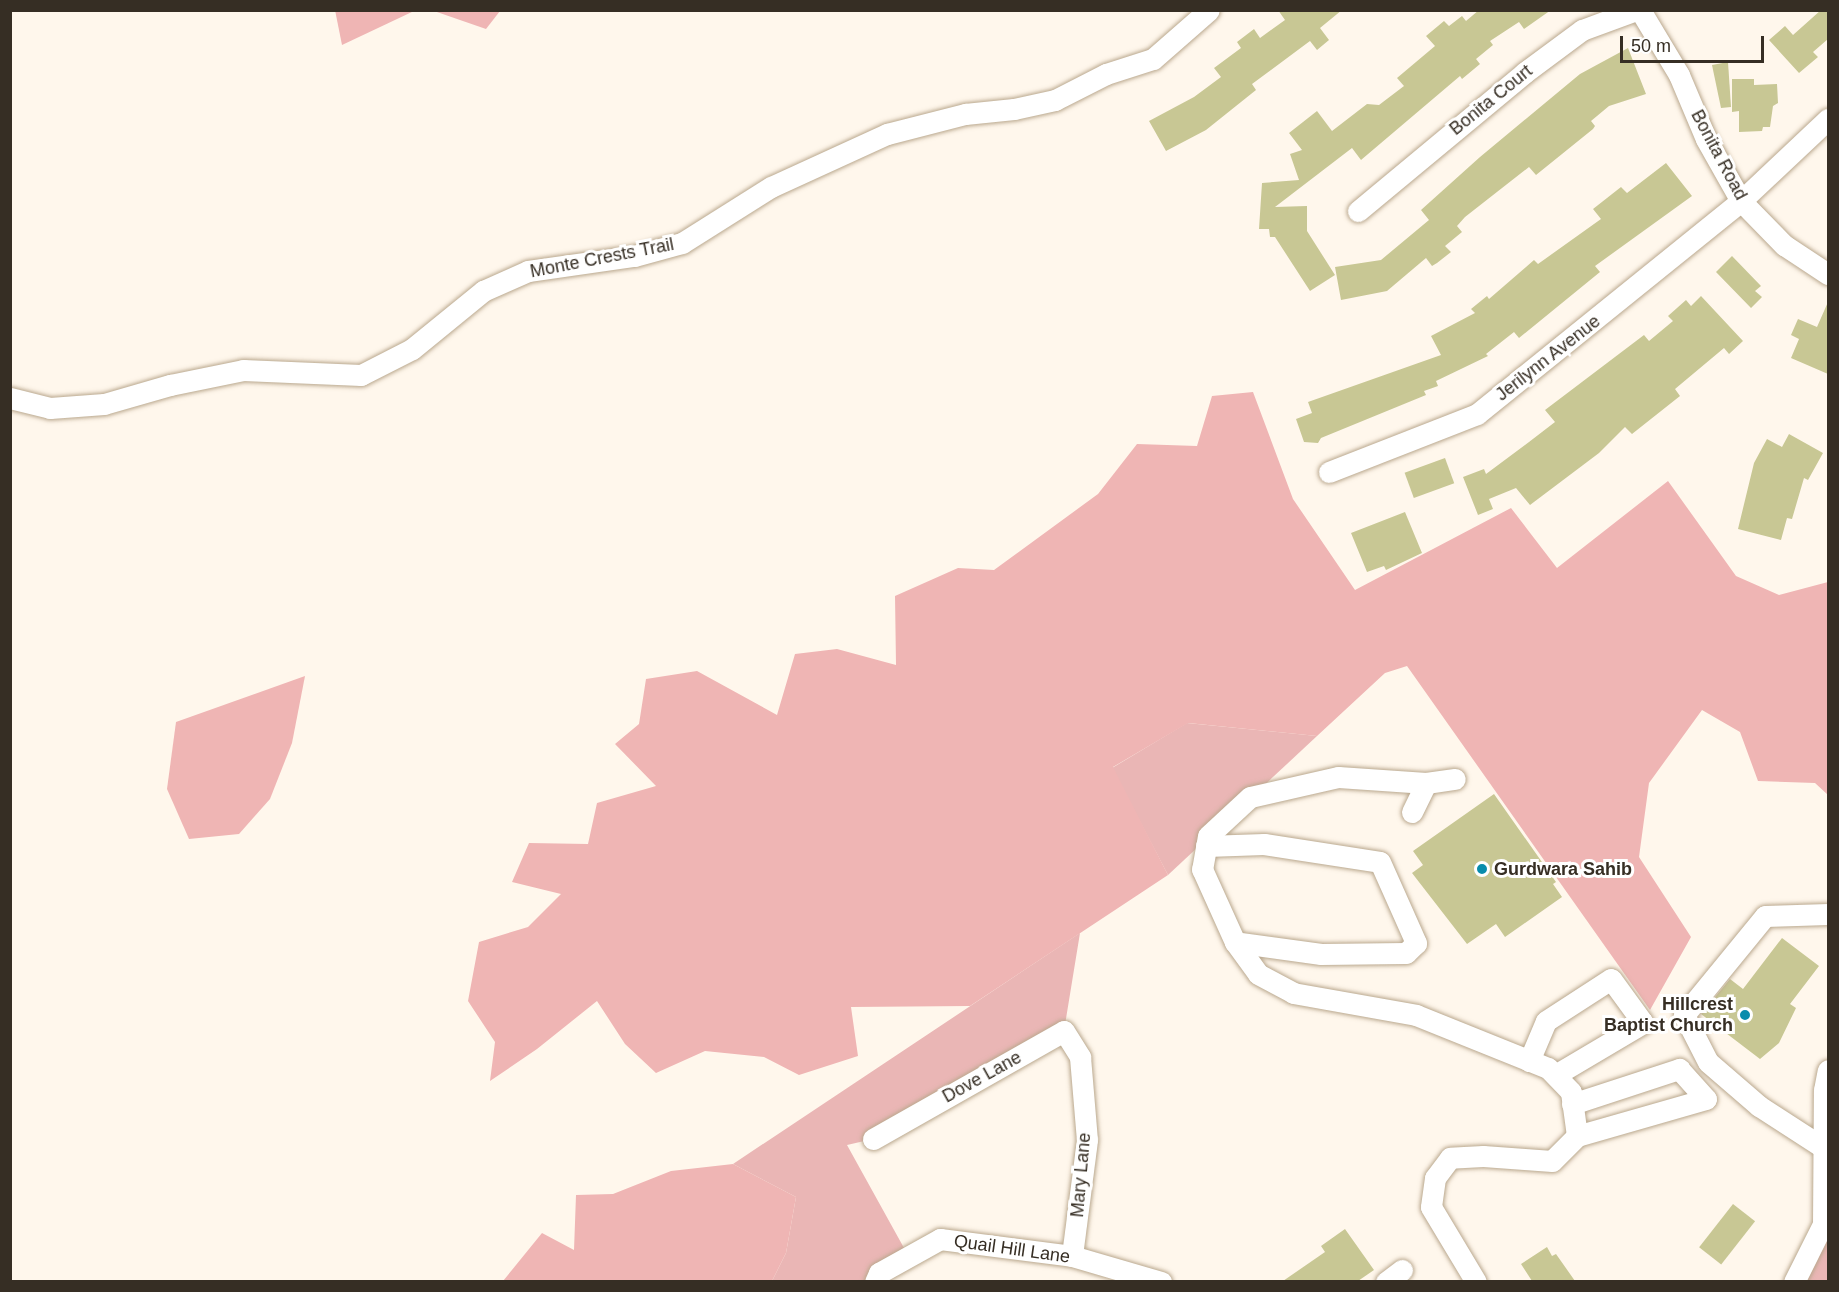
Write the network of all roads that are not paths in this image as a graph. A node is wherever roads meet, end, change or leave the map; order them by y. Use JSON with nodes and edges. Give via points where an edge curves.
{"nodes":[{"id":1,"x":1209,"y":10,"type":"edge"},
{"id":2,"x":1638,"y":10,"type":"edge"},
{"id":3,"x":1828,"y":119,"type":"edge"},
{"id":4,"x":1741,"y":201,"type":"junction"},
{"id":5,"x":1358,"y":211,"type":"dead end"},
{"id":6,"x":1828,"y":274,"type":"edge"},
{"id":7,"x":10,"y":398,"type":"edge"},
{"id":8,"x":1329,"y":472,"type":"dead end"},
{"id":9,"x":1455,"y":779,"type":"dead end"},
{"id":10,"x":1426,"y":783,"type":"junction"},
{"id":11,"x":1412,"y":812,"type":"dead end"},
{"id":12,"x":1206,"y":846,"type":"junction"},
{"id":13,"x":1828,"y":915,"type":"edge"},
{"id":14,"x":1234,"y":942,"type":"junction"},
{"id":15,"x":1080,"y":1057,"type":"joint"},
{"id":16,"x":1529,"y":1061,"type":"junction"},
{"id":17,"x":1828,"y":1070,"type":"edge"},
{"id":18,"x":1555,"y":1075,"type":"junction"},
{"id":19,"x":1572,"y":1104,"type":"junction"},
{"id":20,"x":1577,"y":1136,"type":"junction"},
{"id":21,"x":873,"y":1138,"type":"dead end"},
{"id":22,"x":1827,"y":1150,"type":"junction"},
{"id":23,"x":1072,"y":1256,"type":"junction"},
{"id":24,"x":875,"y":1281,"type":"edge"},
{"id":25,"x":1161,"y":1281,"type":"edge"},
{"id":26,"x":1476,"y":1281,"type":"edge"},
{"id":27,"x":1794,"y":1281,"type":"edge"}],
"edges":[{"from":1,"to":7,"type":"street","name":"Monte Crests Trail","via":[[1153,59],[1106,74],[1055,100],[1014,110],[965,114],[887,134],[771,188],[682,243],[634,256],[528,271],[483,291],[412,349],[361,375],[243,370],[104,404],[50,408]]},
{"from":2,"to":4,"type":"street","name":"Bonita Road","via":[[1679,75],[1707,139]]},
{"from":2,"to":5,"type":"street","name":"Bonita Court","via":[[1582,30],[1524,72]]},
{"from":3,"to":4,"type":"street","name":"Jerilynn Avenue"},
{"from":4,"to":6,"type":"street","name":"Bonita Road","via":[[1784,244]]},
{"from":4,"to":8,"type":"street","name":"Jerilynn Avenue","via":[[1477,414]]},
{"from":9,"to":10,"type":"street"},
{"from":10,"to":11,"type":"street"},
{"from":10,"to":12,"type":"street","via":[[1338,777],[1250,797],[1208,836]]},
{"from":12,"to":14,"type":"street","via":[[1202,869]]},
{"from":12,"to":14,"type":"street","via":[[1264,844],[1380,862],[1416,943],[1406,953],[1321,954]]},
{"from":13,"to":22,"type":"street","via":[[1765,916],[1684,1015],[1708,1062],[1759,1106]]},
{"from":14,"to":16,"type":"street","via":[[1258,974],[1293,993],[1416,1015]]},
{"from":15,"to":21,"type":"street","name":"Dove Lane","via":[[1064,1031]]},
{"from":15,"to":23,"type":"street","name":"Mary Lane","via":[[1087,1140]]},
{"from":16,"to":18,"type":"street"},
{"from":16,"to":18,"type":"street","via":[[1546,1021],[1611,979],[1643,1023]]},
{"from":17,"to":22,"type":"street","via":[[1824,1090]]},
{"from":18,"to":19,"type":"street","via":[[1570,1092]]},
{"from":19,"to":20,"type":"street"},
{"from":19,"to":20,"type":"street","via":[[1679,1069],[1706,1099]]},
{"from":20,"to":26,"type":"street","via":[[1552,1161],[1450,1158],[1435,1178],[1431,1207]]},
{"from":22,"to":27,"type":"street","via":[[1823,1224]]},
{"from":23,"to":24,"type":"street","name":"Quail Hill Lane","via":[[940,1239],[879,1273]]},
{"from":23,"to":25,"type":"street","name":"Quail Hill Lane"}]}
